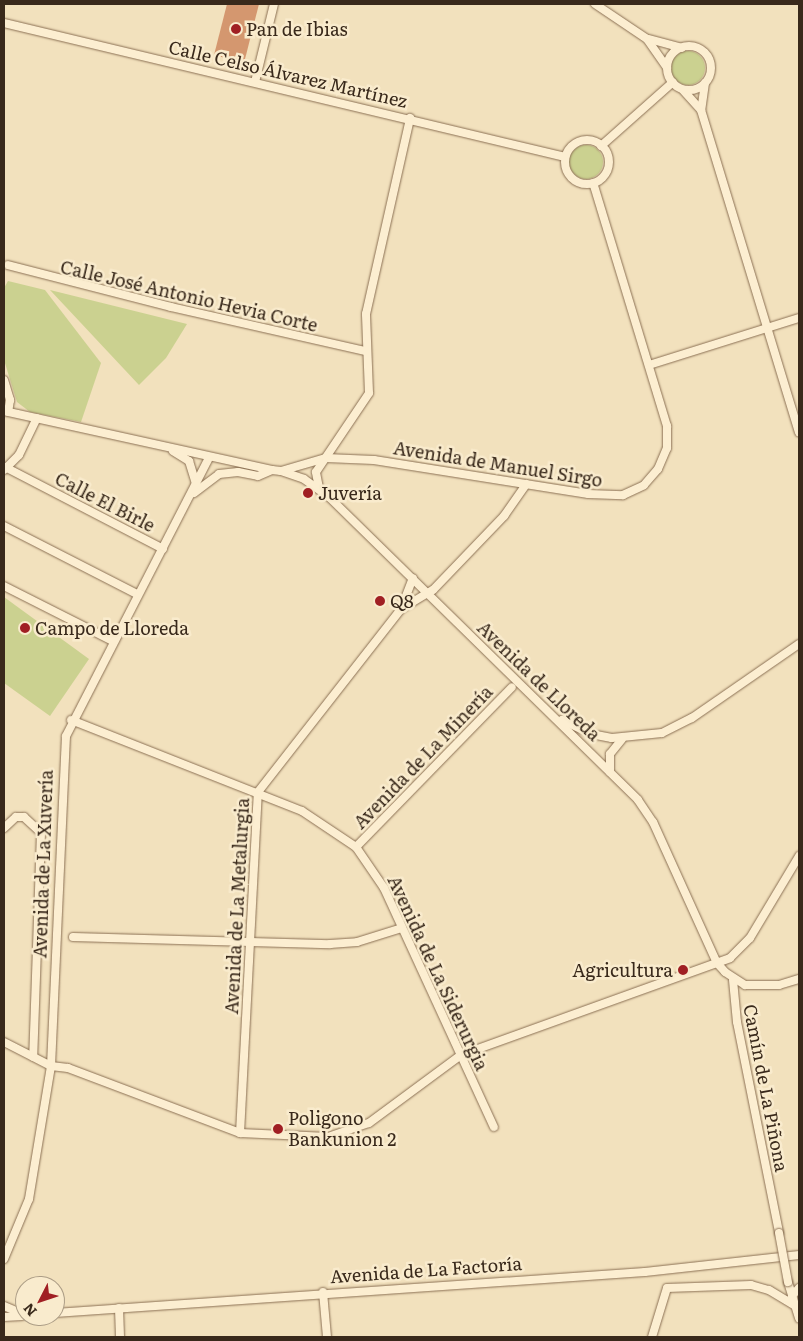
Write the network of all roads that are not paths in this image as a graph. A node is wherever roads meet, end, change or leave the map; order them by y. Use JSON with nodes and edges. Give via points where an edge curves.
{"nodes":[{"id":1,"x":274,"y":4,"type":"edge"},
{"id":2,"x":595,"y":4,"type":"edge"},
{"id":3,"x":4,"y":23,"type":"edge"},
{"id":4,"x":647,"y":39,"type":"junction"},
{"id":5,"x":682,"y":48,"type":"junction"},
{"id":6,"x":667,"y":69,"type":"junction"},
{"id":7,"x":255,"y":82,"type":"junction"},
{"id":8,"x":705,"y":83,"type":"junction"},
{"id":9,"x":676,"y":85,"type":"junction"},
{"id":10,"x":701,"y":110,"type":"junction"},
{"id":11,"x":410,"y":118,"type":"junction"},
{"id":12,"x":601,"y":146,"type":"junction"},
{"id":13,"x":565,"y":157,"type":"junction"},
{"id":14,"x":593,"y":183,"type":"junction"},
{"id":15,"x":5,"y":264,"type":"edge"},
{"id":16,"x":799,"y":318,"type":"edge"},
{"id":17,"x":767,"y":328,"type":"junction"},
{"id":18,"x":365,"y":351,"type":"junction"},
{"id":19,"x":648,"y":365,"type":"junction"},
{"id":20,"x":4,"y":380,"type":"edge"},
{"id":21,"x":6,"y":412,"type":"edge"},
{"id":22,"x":37,"y":418,"type":"junction"},
{"id":23,"x":799,"y":432,"type":"edge"},
{"id":24,"x":170,"y":448,"type":"junction"},
{"id":25,"x":209,"y":458,"type":"junction"},
{"id":26,"x":326,"y":458,"type":"junction"},
{"id":27,"x":4,"y":469,"type":"edge"},
{"id":28,"x":272,"y":470,"type":"junction"},
{"id":29,"x":281,"y":471,"type":"junction"},
{"id":30,"x":196,"y":484,"type":"junction"},
{"id":31,"x":526,"y":484,"type":"junction"},
{"id":32,"x":319,"y":488,"type":"junction"},
{"id":33,"x":192,"y":494,"type":"junction"},
{"id":34,"x":4,"y":526,"type":"edge"},
{"id":35,"x":163,"y":549,"type":"junction"},
{"id":36,"x":413,"y":578,"type":"junction"},
{"id":37,"x":4,"y":586,"type":"edge"},
{"id":38,"x":428,"y":593,"type":"junction"},
{"id":39,"x":137,"y":594,"type":"junction"},
{"id":40,"x":401,"y":609,"type":"junction"},
{"id":41,"x":113,"y":641,"type":"junction"},
{"id":42,"x":799,"y":644,"type":"edge"},
{"id":43,"x":512,"y":687,"type":"dead end"},
{"id":44,"x":549,"y":712,"type":"junction"},
{"id":45,"x":72,"y":720,"type":"junction"},
{"id":46,"x":622,"y":739,"type":"junction"},
{"id":47,"x":610,"y":772,"type":"junction"},
{"id":48,"x":258,"y":792,"type":"junction"},
{"id":49,"x":4,"y":828,"type":"edge"},
{"id":50,"x":356,"y":847,"type":"junction"},
{"id":51,"x":799,"y":856,"type":"edge"},
{"id":52,"x":402,"y":928,"type":"junction"},
{"id":53,"x":74,"y":937,"type":"dead end"},
{"id":54,"x":250,"y":944,"type":"junction"},
{"id":55,"x":717,"y":963,"type":"junction"},
{"id":56,"x":799,"y":978,"type":"edge"},
{"id":57,"x":733,"y":980,"type":"junction"},
{"id":58,"x":4,"y":1042,"type":"edge"},
{"id":59,"x":460,"y":1056,"type":"junction"},
{"id":60,"x":33,"y":1057,"type":"junction"},
{"id":61,"x":50,"y":1066,"type":"junction"},
{"id":62,"x":494,"y":1128,"type":"dead end"},
{"id":63,"x":240,"y":1133,"type":"junction"},
{"id":64,"x":799,"y":1254,"type":"edge"},
{"id":65,"x":4,"y":1259,"type":"edge"},
{"id":66,"x":799,"y":1288,"type":"edge"},
{"id":67,"x":323,"y":1292,"type":"junction"},
{"id":68,"x":792,"y":1296,"type":"junction"},
{"id":69,"x":796,"y":1306,"type":"junction"},
{"id":70,"x":119,"y":1308,"type":"junction"},
{"id":71,"x":65,"y":1312,"type":"edge"},
{"id":72,"x":799,"y":1318,"type":"edge"},
{"id":73,"x":120,"y":1337,"type":"edge"},
{"id":74,"x":327,"y":1337,"type":"edge"},
{"id":75,"x":652,"y":1337,"type":"edge"}],
"edges":[{"from":1,"to":7,"type":"street"},
{"from":2,"to":4,"type":"street"},
{"from":3,"to":7,"type":"street","name":"Calle Celso Álvarez Martínez"},
{"from":4,"to":5,"type":"street"},
{"from":4,"to":6,"type":"street"},
{"from":5,"to":6,"type":"street","via":[[672,55]]},
{"from":5,"to":8,"type":"street","via":[[698,49],[708,59],[710,73]]},
{"from":6,"to":9,"type":"street"},
{"from":7,"to":11,"type":"street","name":"Calle Celso Álvarez Martínez"},
{"from":8,"to":9,"type":"street","via":[[696,89]]},
{"from":8,"to":10,"type":"street"},
{"from":9,"to":10,"type":"street"},
{"from":9,"to":12,"type":"street"},
{"from":10,"to":17,"type":"street"},
{"from":11,"to":13,"type":"street","name":"Calle Celso Álvarez Martínez"},
{"from":11,"to":18,"type":"street","via":[[374,272]]},
{"from":12,"to":13,"type":"street","via":[[580,141]]},
{"from":12,"to":14,"type":"street","via":[[608,158],[607,170]]},
{"from":13,"to":14,"type":"street","via":[[569,176],[580,183]]},
{"from":14,"to":19,"type":"street","name":"Avenida de Manuel Sirgo"},
{"from":15,"to":18,"type":"street","name":"Calle José Antonio Hevia Corte","via":[[171,308]]},
{"from":16,"to":17,"type":"street"},
{"from":17,"to":19,"type":"street"},
{"from":17,"to":23,"type":"street"},
{"from":18,"to":26,"type":"street","via":[[369,394]]},
{"from":19,"to":31,"type":"street","name":"Avenida de Manuel Sirgo","via":[[668,438],[663,459],[652,478],[635,490],[612,497]]},
{"from":20,"to":21,"type":"street","via":[[10,400]]},
{"from":21,"to":22,"type":"street","name":"Avenida de Manuel Sirgo"},
{"from":22,"to":24,"type":"street","name":"Avenida de Manuel Sirgo"},
{"from":22,"to":27,"type":"street","via":[[23,448]]},
{"from":24,"to":25,"type":"street","name":"Avenida de Manuel Sirgo"},
{"from":24,"to":30,"type":"street","via":[[188,462]]},
{"from":25,"to":28,"type":"street","name":"Avenida de Manuel Sirgo"},
{"from":25,"to":30,"type":"street","name":"Avenida de La Xuvería"},
{"from":26,"to":29,"type":"street","name":"Avenida de Manuel Sirgo"},
{"from":26,"to":31,"type":"street","name":"Avenida de Manuel Sirgo","via":[[426,466]]},
{"from":26,"to":32,"type":"street","via":[[316,472]]},
{"from":27,"to":35,"type":"street","name":"Calle El Birle"},
{"from":28,"to":29,"type":"street","name":"Avenida de Manuel Sirgo"},
{"from":28,"to":33,"type":"street","name":"Avenida de La Xuvería","via":[[258,476],[238,472],[219,474]]},
{"from":29,"to":32,"type":"street","name":"Avenida de Lloreda"},
{"from":30,"to":33,"type":"street","name":"Avenida de La Xuvería"},
{"from":31,"to":38,"type":"street","via":[[504,516]]},
{"from":32,"to":36,"type":"street","name":"Avenida de Lloreda"},
{"from":33,"to":35,"type":"street","name":"Avenida de La Xuvería"},
{"from":34,"to":39,"type":"street"},
{"from":35,"to":39,"type":"street","name":"Avenida de La Xuvería"},
{"from":36,"to":38,"type":"street","name":"Avenida de Lloreda"},
{"from":36,"to":40,"type":"street"},
{"from":37,"to":41,"type":"street"},
{"from":38,"to":40,"type":"street"},
{"from":38,"to":44,"type":"street","name":"Avenida de Lloreda"},
{"from":39,"to":41,"type":"street","name":"Avenida de La Xuvería"},
{"from":40,"to":48,"type":"street","name":"Avenida de La Metalurgia"},
{"from":41,"to":45,"type":"street","name":"Avenida de La Xuvería"},
{"from":42,"to":46,"type":"street","via":[[676,728]]},
{"from":43,"to":50,"type":"street","name":"Avenida de La Minería"},
{"from":44,"to":46,"type":"street","via":[[590,734]]},
{"from":44,"to":47,"type":"street","name":"Avenida de Lloreda"},
{"from":45,"to":48,"type":"street","name":"Avenida de La Siderurgia"},
{"from":45,"to":61,"type":"street","name":"Avenida de La Xuvería","via":[[63,756]]},
{"from":46,"to":47,"type":"street","via":[[610,754]]},
{"from":47,"to":55,"type":"street","name":"Avenida de Lloreda","via":[[653,822]]},
{"from":48,"to":50,"type":"street","name":"Avenida de La Siderurgia","via":[[324,822]]},
{"from":48,"to":54,"type":"street","name":"Avenida de La Metalurgia"},
{"from":49,"to":60,"type":"street","via":[[16,817],[24,817],[41,833]]},
{"from":50,"to":52,"type":"street","name":"Avenida de La Siderurgia","via":[[384,888]]},
{"from":51,"to":55,"type":"street","via":[[743,948]]},
{"from":52,"to":54,"type":"street","via":[[356,942]]},
{"from":52,"to":59,"type":"street","name":"Avenida de La Siderurgia"},
{"from":53,"to":54,"type":"street"},
{"from":54,"to":63,"type":"street","name":"Avenida de La Metalurgia"},
{"from":55,"to":57,"type":"street","name":"Avenida de Lloreda"},
{"from":55,"to":59,"type":"street"},
{"from":56,"to":57,"type":"street","via":[[761,986]]},
{"from":57,"to":68,"type":"street","name":"Camín de La Piñona","bridge":true,"via":[[737,1022]]},
{"from":58,"to":60,"type":"street"},
{"from":59,"to":62,"type":"street","name":"Avenida de La Siderurgia"},
{"from":59,"to":63,"type":"street","via":[[369,1123],[328,1137]]},
{"from":60,"to":61,"type":"street"},
{"from":61,"to":63,"type":"street","via":[[68,1068]]},
{"from":61,"to":65,"type":"street","name":"Avenida de La Xuvería","via":[[29,1199]]},
{"from":64,"to":67,"type":"street","name":"Avenida de La Factoría","via":[[645,1272]]},
{"from":66,"to":68,"type":"street"},
{"from":67,"to":70,"type":"street","name":"Avenida de La Factoría"},
{"from":67,"to":74,"type":"street"},
{"from":68,"to":69,"type":"street","name":"Camín de La Piñona"},
{"from":69,"to":72,"type":"street","name":"Camín de La Piñona"},
{"from":69,"to":75,"type":"street","via":[[769,1290],[751,1285],[667,1288]]},
{"from":70,"to":71,"type":"street","name":"Avenida de La Factoría"},
{"from":70,"to":73,"type":"street"}]}
